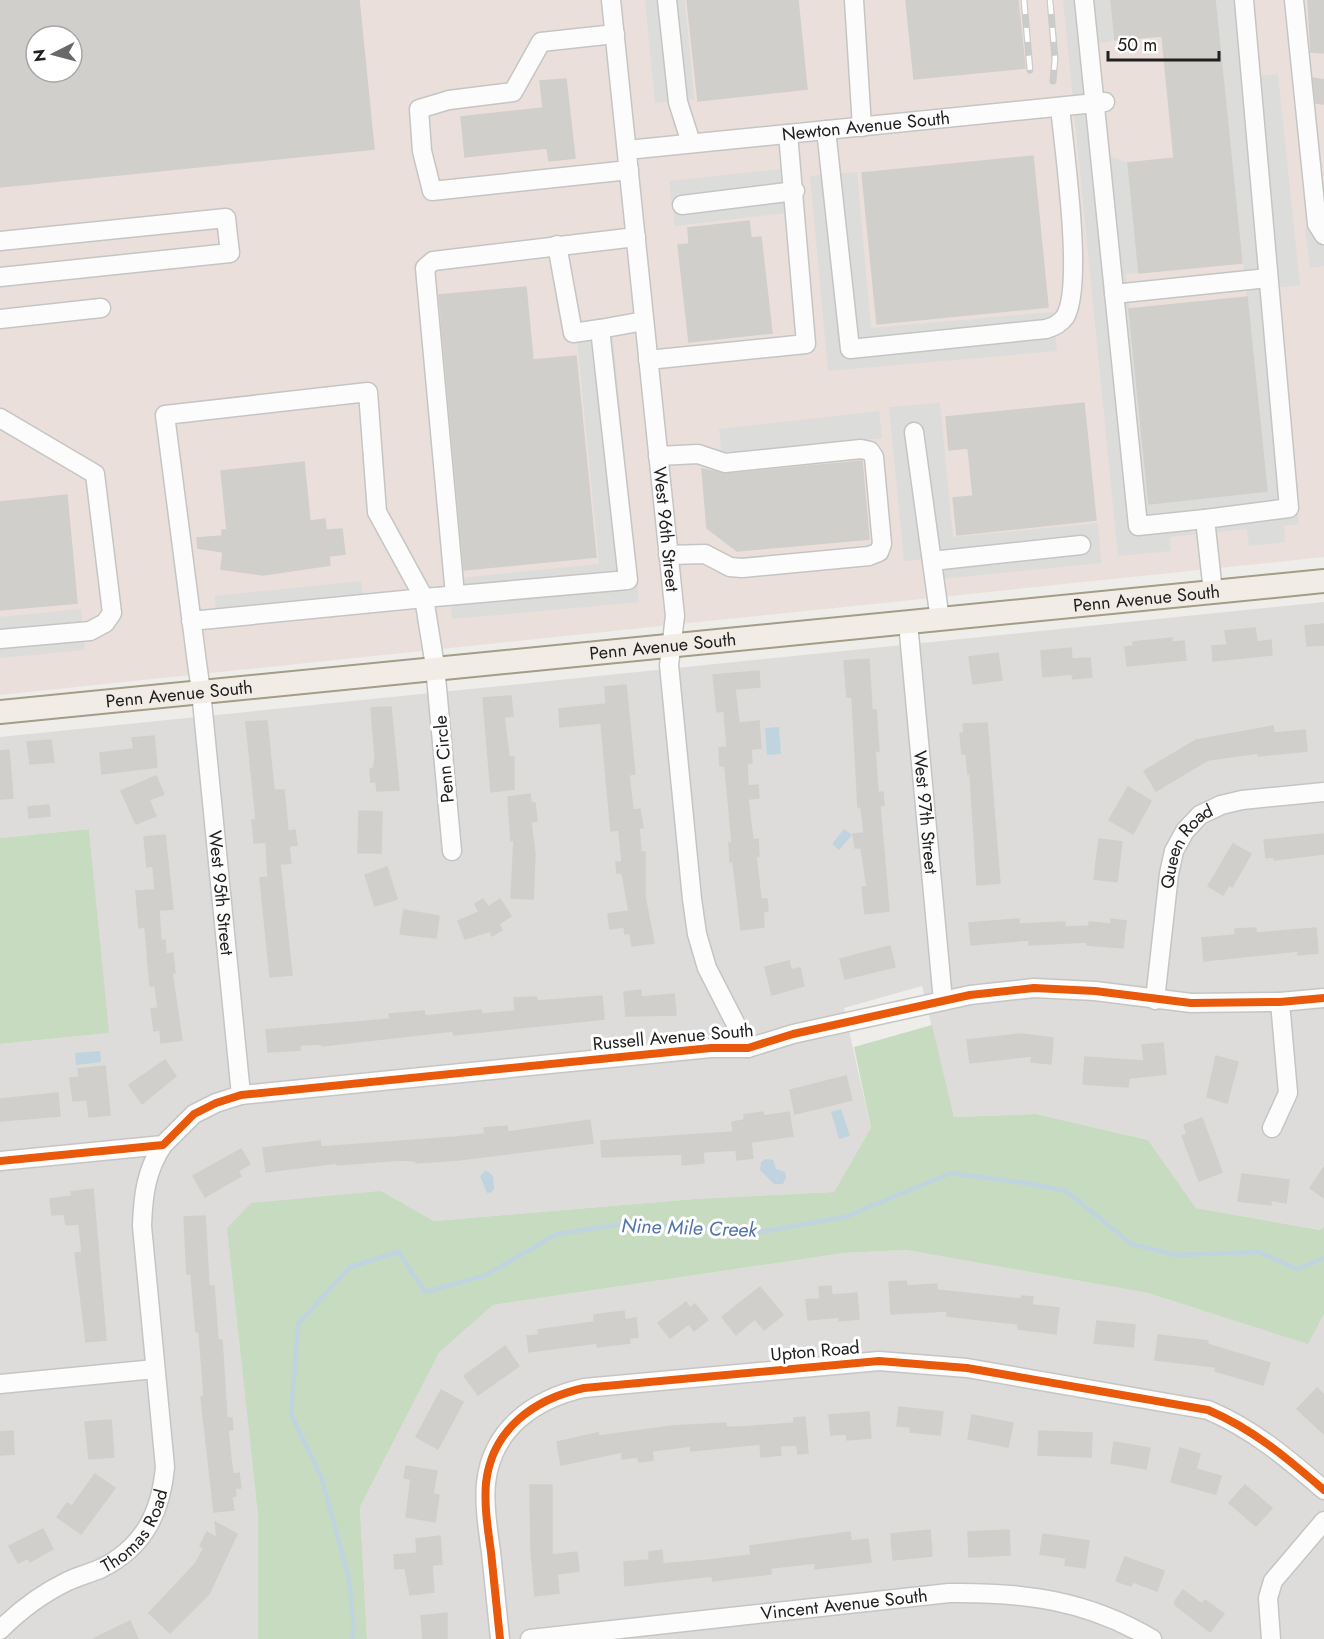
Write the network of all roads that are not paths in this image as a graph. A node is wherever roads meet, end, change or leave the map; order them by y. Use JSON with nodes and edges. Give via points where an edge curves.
{"nodes":[{"id":1,"x":611,"y":0,"type":"edge"},
{"id":2,"x":667,"y":0,"type":"edge"},
{"id":3,"x":854,"y":0,"type":"edge"},
{"id":4,"x":1084,"y":0,"type":"edge"},
{"id":5,"x":1244,"y":0,"type":"edge"},
{"id":6,"x":1294,"y":0,"type":"edge"},
{"id":7,"x":615,"y":34,"type":"junction"},
{"id":8,"x":1100,"y":103,"type":"junction"},
{"id":9,"x":1060,"y":107,"type":"junction"},
{"id":10,"x":862,"y":127,"type":"junction"},
{"id":11,"x":826,"y":130,"type":"junction"},
{"id":12,"x":788,"y":134,"type":"junction"},
{"id":13,"x":691,"y":144,"type":"junction"},
{"id":14,"x":627,"y":150,"type":"junction"},
{"id":15,"x":629,"y":170,"type":"junction"},
{"id":16,"x":795,"y":191,"type":"junction"},
{"id":17,"x":682,"y":205,"type":"dead end"},
{"id":18,"x":1324,"y":235,"type":"edge"},
{"id":19,"x":636,"y":237,"type":"junction"},
{"id":20,"x":0,"y":241,"type":"edge"},
{"id":21,"x":557,"y":245,"type":"junction"},
{"id":22,"x":0,"y":277,"type":"edge"},
{"id":23,"x":1269,"y":278,"type":"junction"},
{"id":24,"x":1114,"y":294,"type":"junction"},
{"id":25,"x":101,"y":308,"type":"dead end"},
{"id":26,"x":0,"y":319,"type":"edge"},
{"id":27,"x":644,"y":321,"type":"junction"},
{"id":28,"x":600,"y":329,"type":"junction"},
{"id":29,"x":648,"y":360,"type":"junction"},
{"id":30,"x":0,"y":418,"type":"edge"},
{"id":31,"x":914,"y":432,"type":"dead end"},
{"id":32,"x":658,"y":456,"type":"junction"},
{"id":33,"x":1205,"y":519,"type":"junction"},
{"id":34,"x":1081,"y":544,"type":"dead end"},
{"id":35,"x":668,"y":555,"type":"junction"},
{"id":36,"x":932,"y":561,"type":"junction"},
{"id":37,"x":1324,"y":581,"type":"edge"},
{"id":38,"x":1213,"y":592,"type":"junction"},
{"id":39,"x":455,"y":595,"type":"junction"},
{"id":40,"x":424,"y":598,"type":"junction"},
{"id":41,"x":940,"y":620,"type":"junction"},
{"id":42,"x":191,"y":621,"type":"junction"},
{"id":43,"x":908,"y":623,"type":"junction"},
{"id":44,"x":0,"y":639,"type":"edge"},
{"id":45,"x":672,"y":646,"type":"junction"},
{"id":46,"x":435,"y":666,"type":"junction"},
{"id":47,"x":201,"y":691,"type":"junction"},
{"id":48,"x":0,"y":712,"type":"edge"},
{"id":49,"x":1324,"y":792,"type":"edge"},
{"id":50,"x":452,"y":851,"type":"dead end"},
{"id":51,"x":1324,"y":998,"type":"edge"},
{"id":52,"x":1155,"y":1000,"type":"junction"},
{"id":53,"x":943,"y":1001,"type":"junction"},
{"id":54,"x":1280,"y":1002,"type":"junction"},
{"id":55,"x":748,"y":1048,"type":"junction"},
{"id":56,"x":241,"y":1095,"type":"junction"},
{"id":57,"x":1272,"y":1128,"type":"dead end"},
{"id":58,"x":163,"y":1144,"type":"junction"},
{"id":59,"x":0,"y":1161,"type":"edge"},
{"id":60,"x":156,"y":1369,"type":"junction"},
{"id":61,"x":0,"y":1384,"type":"edge"},
{"id":62,"x":1324,"y":1490,"type":"edge"},
{"id":63,"x":1324,"y":1521,"type":"edge"},
{"id":64,"x":0,"y":1630,"type":"edge"},
{"id":65,"x":500,"y":1639,"type":"edge"},
{"id":66,"x":530,"y":1639,"type":"edge"},
{"id":67,"x":1152,"y":1639,"type":"edge"},
{"id":68,"x":1271,"y":1639,"type":"edge"}],
"edges":[{"from":1,"to":7,"type":"street","name":"West 96th Street"},
{"from":2,"to":13,"type":"street","via":[[678,102]]},
{"from":3,"to":10,"type":"street"},
{"from":4,"to":8,"type":"street"},
{"from":5,"to":23,"type":"street"},
{"from":6,"to":18,"type":"street","via":[[1316,214]]},
{"from":7,"to":14,"type":"street","name":"West 96th Street"},
{"from":7,"to":15,"type":"street","via":[[541,42],[513,92],[449,100],[419,109],[422,152],[432,191]]},
{"from":8,"to":9,"type":"street","name":"Newton Avenue South"},
{"from":8,"to":24,"type":"street"},
{"from":9,"to":10,"type":"street","name":"Newton Avenue South"},
{"from":9,"to":11,"type":"street","via":[[1074,263],[1068,309],[1061,322],[1046,329],[850,349]]},
{"from":10,"to":11,"type":"street","name":"Newton Avenue South"},
{"from":11,"to":12,"type":"street","name":"Newton Avenue South"},
{"from":12,"to":13,"type":"street","name":"Newton Avenue South"},
{"from":12,"to":16,"type":"street"},
{"from":13,"to":14,"type":"street","name":"Newton Avenue South"},
{"from":14,"to":15,"type":"street","name":"West 96th Street"},
{"from":15,"to":19,"type":"street","name":"West 96th Street"},
{"from":16,"to":17,"type":"street"},
{"from":16,"to":29,"type":"street","via":[[806,345]]},
{"from":19,"to":21,"type":"street"},
{"from":19,"to":27,"type":"street","name":"West 96th Street"},
{"from":20,"to":22,"type":"street","via":[[226,218],[230,254]]},
{"from":21,"to":28,"type":"street","via":[[573,333]]},
{"from":21,"to":39,"type":"street","via":[[433,261],[425,268]]},
{"from":23,"to":24,"type":"street"},
{"from":23,"to":33,"type":"street","via":[[1289,508]]},
{"from":24,"to":33,"type":"street","via":[[1138,526]]},
{"from":25,"to":26,"type":"street"},
{"from":27,"to":28,"type":"street"},
{"from":27,"to":29,"type":"street","name":"West 96th Street"},
{"from":28,"to":39,"type":"street","via":[[628,580]]},
{"from":29,"to":32,"type":"street","name":"West 96th Street"},
{"from":30,"to":44,"type":"street","via":[[95,474],[112,613],[105,623],[90,631]]},
{"from":31,"to":36,"type":"street"},
{"from":32,"to":35,"type":"street","name":"West 96th Street"},
{"from":32,"to":35,"type":"street","via":[[698,454],[725,463],[861,449],[870,451],[874,457],[882,544],[879,552],[742,568],[730,567],[705,554]]},
{"from":33,"to":38,"type":"street"},
{"from":34,"to":36,"type":"street"},
{"from":35,"to":45,"type":"street","name":"West 96th Street","via":[[675,616]]},
{"from":36,"to":41,"type":"street"},
{"from":37,"to":38,"type":"main road","name":"Penn Avenue South"},
{"from":38,"to":41,"type":"main road","name":"Penn Avenue South"},
{"from":39,"to":40,"type":"street"},
{"from":40,"to":42,"type":"street"},
{"from":40,"to":42,"type":"street","name":"Penn Circle","via":[[377,512],[368,392],[165,415]]},
{"from":40,"to":46,"type":"street","name":"Penn Circle"},
{"from":41,"to":43,"type":"main road","name":"Penn Avenue South"},
{"from":42,"to":47,"type":"street","name":"West 95th Street"},
{"from":43,"to":45,"type":"main road","name":"Penn Avenue South"},
{"from":43,"to":53,"type":"street","name":"West 97th Street"},
{"from":45,"to":46,"type":"main road","name":"Penn Avenue South"},
{"from":45,"to":55,"type":"street","name":"West 96th Street","via":[[669,665],[698,934],[707,968]]},
{"from":46,"to":47,"type":"main road","name":"Penn Avenue South"},
{"from":46,"to":50,"type":"street","name":"Penn Circle"},
{"from":47,"to":48,"type":"main road","name":"Penn Avenue South"},
{"from":47,"to":56,"type":"street","name":"West 95th Street"},
{"from":49,"to":52,"type":"street","name":"Queen Road","via":[[1221,805],[1200,815],[1185,831],[1168,874]]},
{"from":51,"to":54,"type":"street","name":"Russell Avenue South"},
{"from":52,"to":53,"type":"street","name":"Russell Avenue South","via":[[1095,991],[1034,988]]},
{"from":52,"to":54,"type":"street","name":"Russell Avenue South"},
{"from":53,"to":55,"type":"street","name":"Russell Avenue South","via":[[792,1034]]},
{"from":54,"to":57,"type":"street","via":[[1288,1093]]},
{"from":55,"to":56,"type":"street","name":"Russell Avenue South","via":[[711,1048]]},
{"from":56,"to":58,"type":"street","name":"Russell Avenue South","via":[[194,1114]]},
{"from":58,"to":59,"type":"street"},
{"from":58,"to":60,"type":"street","via":[[147,1176],[142,1200]]},
{"from":60,"to":61,"type":"street"},
{"from":60,"to":64,"type":"street","name":"Thomas Road","via":[[165,1467],[163,1493],[155,1517],[123,1555],[36,1599]]},
{"from":62,"to":65,"type":"street","name":"Upton Road","via":[[1259,1436],[1208,1410],[967,1368],[846,1363],[584,1388],[537,1404],[518,1418],[502,1437],[491,1460],[486,1509]]},
{"from":63,"to":68,"type":"street","via":[[1273,1581],[1268,1598]]},
{"from":66,"to":67,"type":"street","name":"Vincent Avenue South","via":[[949,1593],[996,1592],[1043,1597],[1089,1610]]}]}
